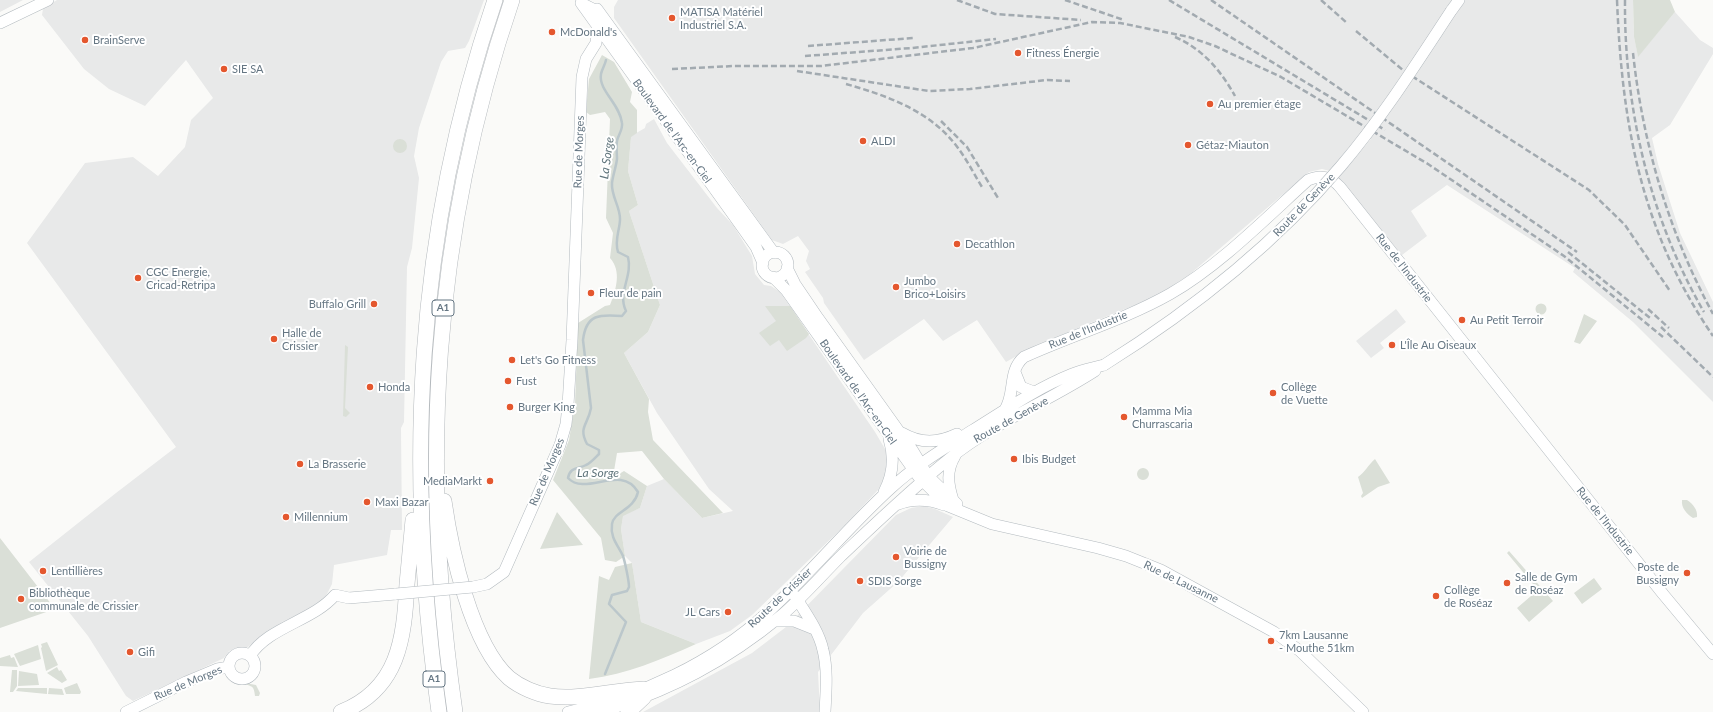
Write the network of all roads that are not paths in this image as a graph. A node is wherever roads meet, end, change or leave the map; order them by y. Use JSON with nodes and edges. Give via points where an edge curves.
{"nodes":[{"id":1,"x":48,"y":0,"type":"edge"},
{"id":2,"x":494,"y":0,"type":"edge"},
{"id":3,"x":512,"y":0,"type":"edge"},
{"id":4,"x":1459,"y":0,"type":"edge"},
{"id":5,"x":583,"y":1,"type":"edge"},
{"id":6,"x":599,"y":12,"type":"junction"},
{"id":7,"x":0,"y":22,"type":"edge"},
{"id":8,"x":597,"y":26,"type":"junction"},
{"id":9,"x":601,"y":41,"type":"junction"},
{"id":10,"x":622,"y":45,"type":"junction"},
{"id":11,"x":774,"y":253,"type":"junction"},
{"id":12,"x":763,"y":263,"type":"junction"},
{"id":13,"x":787,"y":268,"type":"junction"},
{"id":14,"x":772,"y":277,"type":"junction"},
{"id":15,"x":1104,"y":365,"type":"junction"},
{"id":16,"x":1015,"y":372,"type":"junction"},
{"id":17,"x":1034,"y":392,"type":"junction"},
{"id":18,"x":999,"y":414,"type":"junction"},
{"id":19,"x":900,"y":432,"type":"junction"},
{"id":20,"x":887,"y":434,"type":"junction"},
{"id":21,"x":420,"y":439,"type":"junction"},
{"id":22,"x":435,"y":444,"type":"junction"},
{"id":23,"x":960,"y":449,"type":"junction"},
{"id":24,"x":917,"y":466,"type":"junction"},
{"id":25,"x":925,"y":478,"type":"junction"},
{"id":26,"x":882,"y":496,"type":"junction"},
{"id":27,"x":951,"y":504,"type":"junction"},
{"id":28,"x":893,"y":507,"type":"junction"},
{"id":29,"x":791,"y":590,"type":"junction"},
{"id":30,"x":798,"y":601,"type":"junction"},
{"id":31,"x":774,"y":621,"type":"junction"},
{"id":32,"x":814,"y":629,"type":"junction"},
{"id":33,"x":430,"y":646,"type":"junction"},
{"id":34,"x":1713,"y":654,"type":"edge"},
{"id":35,"x":250,"y":656,"type":"junction"},
{"id":36,"x":228,"y":667,"type":"junction"},
{"id":37,"x":644,"y":693,"type":"junction"},
{"id":38,"x":134,"y":709,"type":"edge"},
{"id":39,"x":589,"y":710,"type":"edge"},
{"id":40,"x":341,"y":712,"type":"edge"},
{"id":41,"x":433,"y":712,"type":"edge"},
{"id":42,"x":439,"y":712,"type":"edge"},
{"id":43,"x":455,"y":712,"type":"edge"},
{"id":44,"x":568,"y":712,"type":"edge"},
{"id":45,"x":601,"y":712,"type":"edge"},
{"id":46,"x":628,"y":712,"type":"edge"},
{"id":47,"x":826,"y":712,"type":"edge"},
{"id":48,"x":1363,"y":712,"type":"edge"}],
"edges":[{"from":1,"to":7,"type":"main road"},
{"from":2,"to":21,"type":"highway","number":"A1","via":[[456,135],[437,237],[424,340]]},
{"from":3,"to":22,"type":"highway","number":"A1","via":[[470,146],[453,238],[440,341]]},
{"from":4,"to":15,"type":"main road","name":"Route de Genève","bridge":true,"via":[[1370,130],[1314,196],[1274,237],[1203,297]]},
{"from":5,"to":6,"type":"main road","name":"Boulevard de l'Arc-en-Ciel"},
{"from":5,"to":8,"type":"main road","name":"Boulevard de l'Arc-en-Ciel"},
{"from":6,"to":8,"type":"main road","name":"Rue de Morges"},
{"from":6,"to":10,"type":"main road","name":"Boulevard de l'Arc-en-Ciel"},
{"from":8,"to":9,"type":"main road","name":"Rue de Morges"},
{"from":9,"to":10,"type":"main road"},
{"from":9,"to":12,"type":"main road","name":"Boulevard de l'Arc-en-Ciel","via":[[739,223],[756,247]]},
{"from":9,"to":35,"type":"main road","name":"Rue de Morges","bridge":true,"via":[[586,59],[582,77],[572,340],[564,434],[504,572],[487,584],[473,587],[349,598],[335,595],[323,607],[263,643]]},
{"from":10,"to":11,"type":"main road","name":"Boulevard de l'Arc-en-Ciel"},
{"from":11,"to":12,"type":"main road","via":[[766,256]]},
{"from":11,"to":13,"type":"main road","via":[[784,256],[788,262]]},
{"from":12,"to":14,"type":"main road","via":[[765,272]]},
{"from":13,"to":14,"type":"main road","via":[[782,276]]},
{"from":13,"to":19,"type":"main road","name":"Boulevard de l'Arc-en-Ciel","via":[[818,318]]},
{"from":14,"to":20,"type":"main road","name":"Boulevard de l'Arc-en-Ciel","via":[[786,290]]},
{"from":15,"to":17,"type":"main road","name":"Route de Genève","via":[[1072,374]]},
{"from":15,"to":23,"type":"main road","name":"Route de Genève","via":[[1073,386],[1000,424]]},
{"from":16,"to":17,"type":"main road","via":[[1022,387]]},
{"from":16,"to":18,"type":"main road","name":"Rue de l'Industrie","via":[[1010,398]]},
{"from":16,"to":34,"type":"main road","name":"Rue de l'Industrie","via":[[1024,357],[1135,311],[1171,293],[1219,258],[1308,180],[1322,176],[1328,178],[1340,187]]},
{"from":17,"to":18,"type":"main road","name":"Route de Genève"},
{"from":18,"to":19,"type":"main road","via":[[936,442],[917,440]]},
{"from":18,"to":24,"type":"main road","name":"Route de Genève"},
{"from":19,"to":24,"type":"main road","name":"Boulevard de l'Arc-en-Ciel"},
{"from":20,"to":24,"type":"main road","name":"Boulevard de l'Arc-en-Ciel"},
{"from":20,"to":26,"type":"main road","via":[[892,452],[892,470]]},
{"from":21,"to":33,"type":"highway","number":"A1","via":[[421,533]]},
{"from":21,"to":40,"type":"highway","via":[[405,624],[401,642],[392,666],[381,683],[366,697]]},
{"from":22,"to":37,"type":"highway","via":[[447,519],[465,595],[487,648],[501,670],[520,685],[539,694],[551,696],[583,696],[620,689]]},
{"from":22,"to":43,"type":"highway","number":"A1","via":[[440,578]]},
{"from":23,"to":25,"type":"main road","name":"Route de Genève"},
{"from":23,"to":27,"type":"main road","via":[[952,461],[948,476]]},
{"from":24,"to":25,"type":"main road","name":"Rue de Lausanne"},
{"from":24,"to":26,"type":"main road","name":"Route de Crissier"},
{"from":25,"to":27,"type":"main road","name":"Rue de Lausanne"},
{"from":25,"to":28,"type":"main road","name":"Route de Crissier"},
{"from":26,"to":29,"type":"main road","name":"Route de Crissier"},
{"from":27,"to":28,"type":"main road","via":[[916,500]]},
{"from":27,"to":48,"type":"main road","name":"Rue de Lausanne","via":[[966,514],[1002,527],[1126,556],[1161,570],[1274,632],[1300,651]]},
{"from":28,"to":30,"type":"main road","name":"Route de Crissier"},
{"from":29,"to":30,"type":"main road"},
{"from":29,"to":37,"type":"main road","name":"Route de Crissier","via":[[759,620],[724,646]]},
{"from":30,"to":31,"type":"main road","name":"Route de Crissier"},
{"from":30,"to":32,"type":"main road"},
{"from":31,"to":32,"type":"main road","via":[[794,621]]},
{"from":31,"to":37,"type":"main road","name":"Route de Crissier","via":[[738,648],[691,677]]},
{"from":32,"to":47,"type":"main road","via":[[823,649],[826,664]]},
{"from":33,"to":41,"type":"highway"},
{"from":33,"to":42,"type":"highway","number":"A1"},
{"from":35,"to":36,"type":"main road","via":[[236,654]]},
{"from":35,"to":36,"type":"main road","via":[[255,667],[252,674],[246,678],[235,677]]},
{"from":36,"to":38,"type":"main road","name":"Rue de Morges","via":[[217,669]]},
{"from":37,"to":39,"type":"main road","name":"Route de Crissier"},
{"from":37,"to":45,"type":"main road","name":"Route de Crissier"},
{"from":37,"to":46,"type":"highway"},
{"from":39,"to":44,"type":"main road","name":"Route de Crissier"}]}
